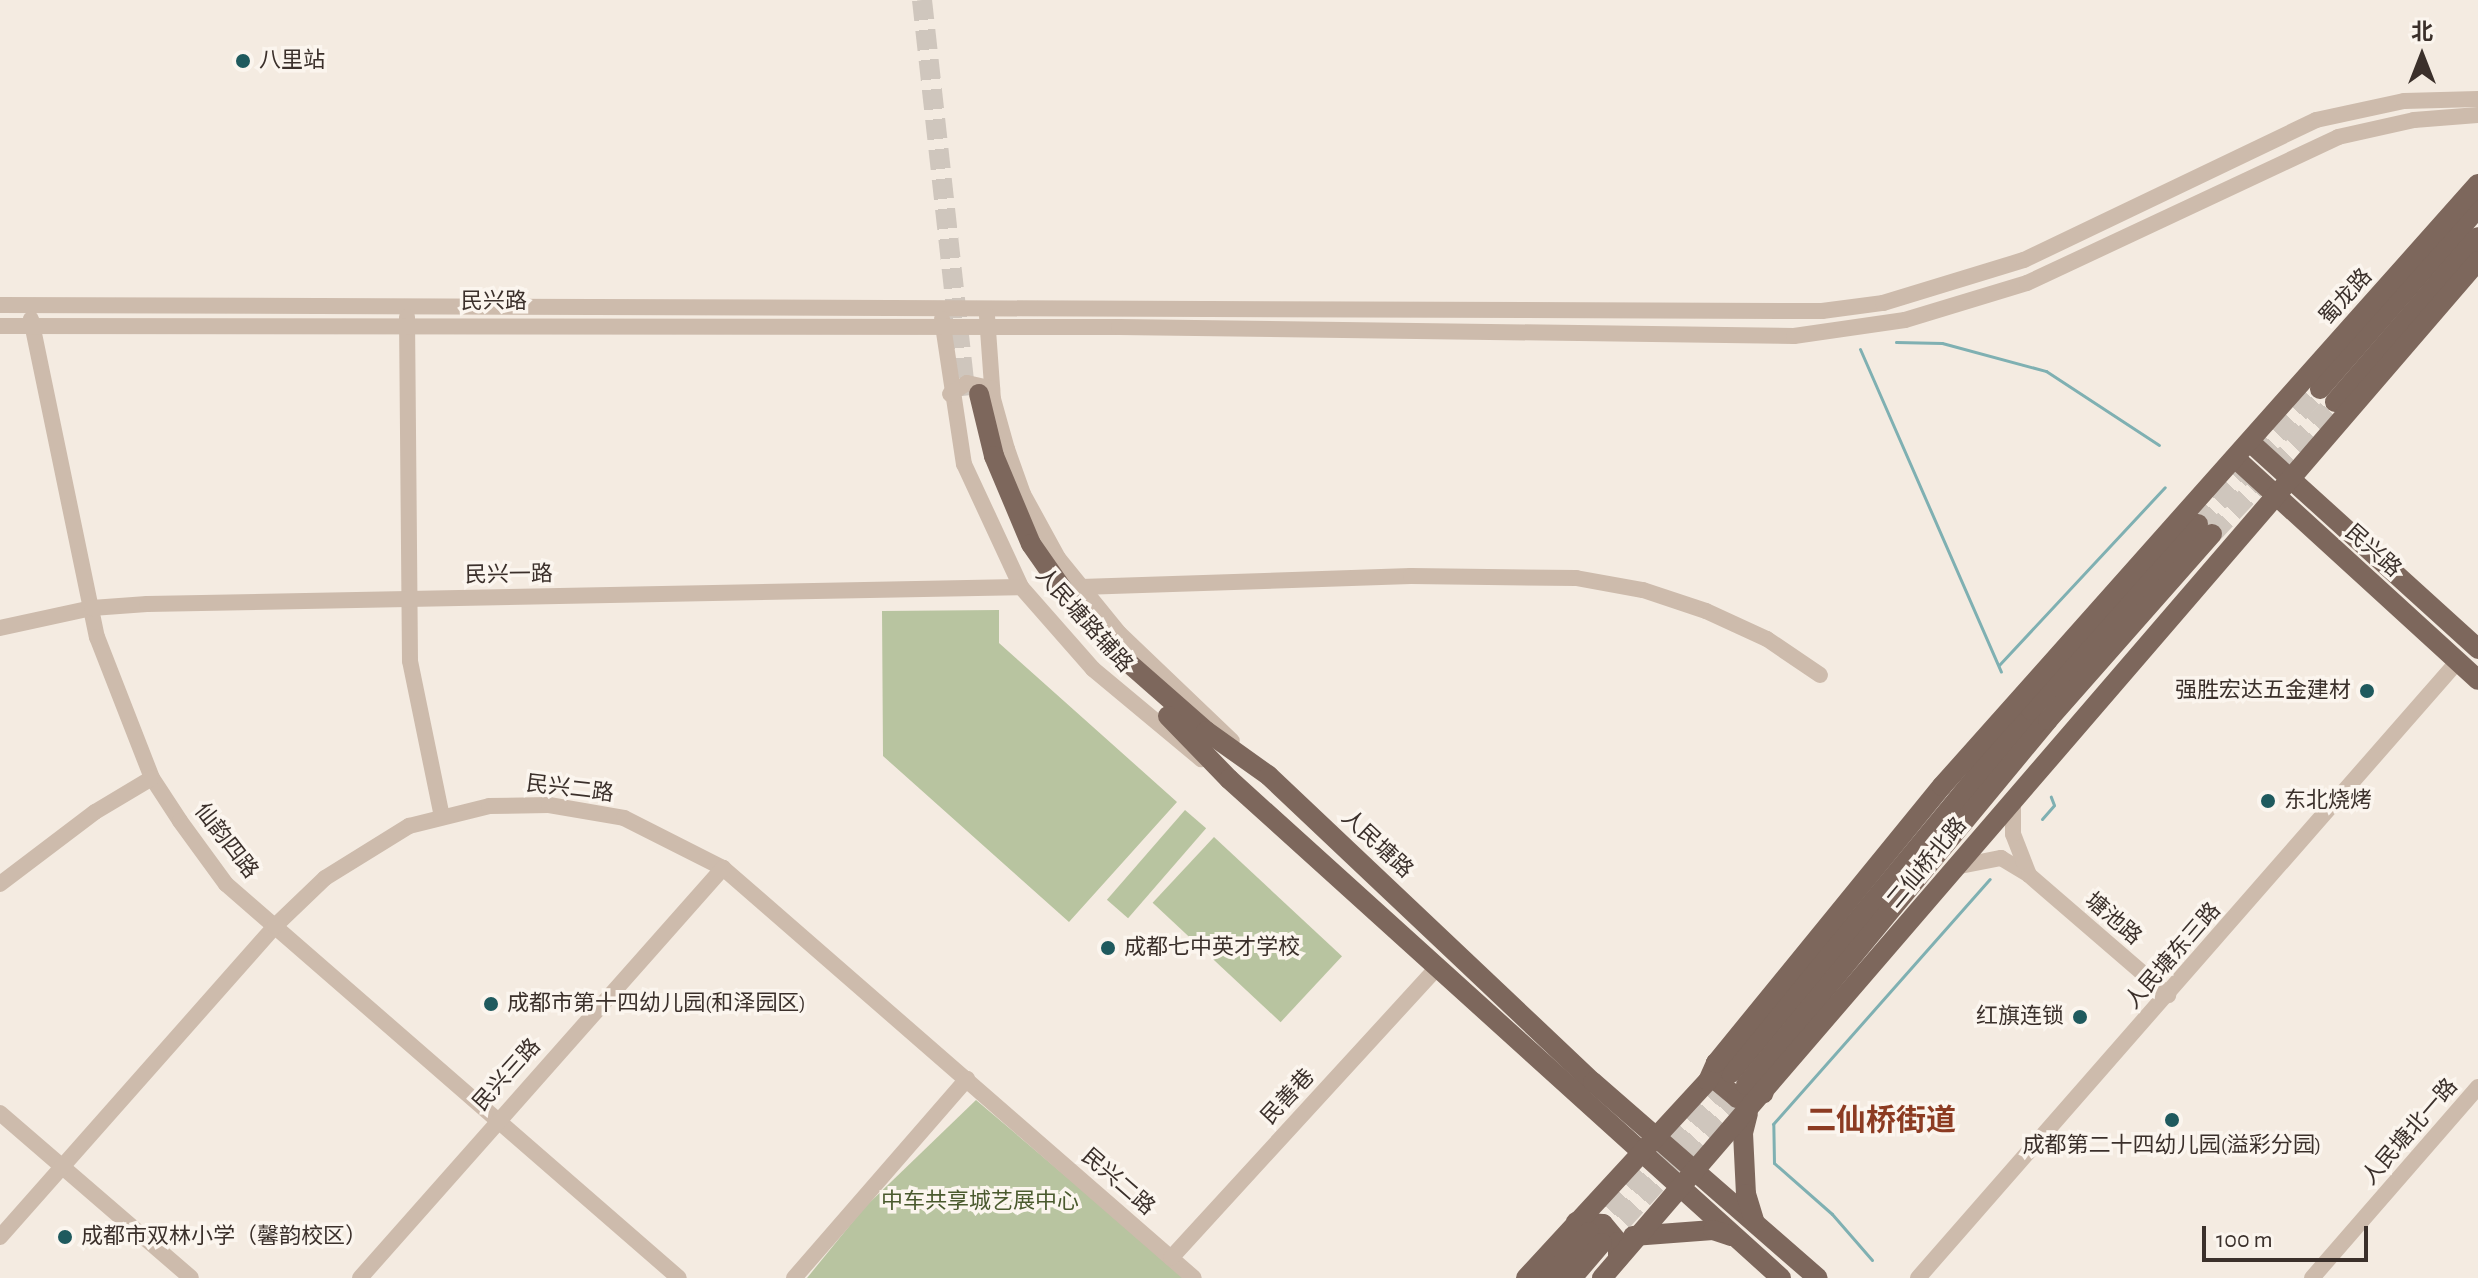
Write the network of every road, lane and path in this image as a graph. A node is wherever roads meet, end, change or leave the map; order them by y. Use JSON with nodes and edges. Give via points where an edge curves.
{"nodes":[{"id":1,"x":2478,"y":99,"type":"edge"},
{"id":2,"x":2478,"y":115,"type":"edge"},
{"id":3,"x":2478,"y":184,"type":"edge"},
{"id":4,"x":2478,"y":208,"type":"edge"},
{"id":5,"x":2478,"y":237,"type":"edge"},
{"id":6,"x":2478,"y":261,"type":"edge"},
{"id":7,"x":0,"y":305,"type":"edge"},
{"id":8,"x":31,"y":305,"type":"junction"},
{"id":9,"x":407,"y":305,"type":"junction"},
{"id":10,"x":942,"y":305,"type":"junction"},
{"id":11,"x":987,"y":306,"type":"junction"},
{"id":12,"x":0,"y":326,"type":"edge"},
{"id":13,"x":30,"y":326,"type":"junction"},
{"id":14,"x":407,"y":326,"type":"junction"},
{"id":15,"x":942,"y":327,"type":"junction"},
{"id":16,"x":987,"y":327,"type":"junction"},
{"id":17,"x":972,"y":393,"type":"junction"},
{"id":18,"x":2250,"y":442,"type":"junction"},
{"id":19,"x":2235,"y":458,"type":"junction"},
{"id":20,"x":2291,"y":479,"type":"junction"},
{"id":21,"x":2277,"y":496,"type":"junction"},
{"id":22,"x":2205,"y":529,"type":"tunnel mouth"},
{"id":23,"x":1021,"y":587,"type":"junction"},
{"id":24,"x":1081,"y":587,"type":"junction"},
{"id":25,"x":409,"y":599,"type":"junction"},
{"id":26,"x":92,"y":608,"type":"junction"},
{"id":27,"x":0,"y":628,"type":"edge"},
{"id":28,"x":2478,"y":649,"type":"edge"},
{"id":29,"x":2458,"y":661,"type":"junction"},
{"id":30,"x":1820,"y":675,"type":"dead end"},
{"id":31,"x":2478,"y":680,"type":"edge"},
{"id":32,"x":1269,"y":776,"type":"junction"},
{"id":33,"x":152,"y":778,"type":"junction"},
{"id":34,"x":1229,"y":779,"type":"junction"},
{"id":35,"x":2013,"y":799,"type":"junction"},
{"id":36,"x":442,"y":817,"type":"junction"},
{"id":37,"x":723,"y":868,"type":"junction"},
{"id":38,"x":1953,"y":868,"type":"junction"},
{"id":39,"x":2029,"y":875,"type":"junction"},
{"id":40,"x":0,"y":884,"type":"edge"},
{"id":41,"x":275,"y":926,"type":"junction"},
{"id":42,"x":1438,"y":967,"type":"junction"},
{"id":43,"x":2168,"y":995,"type":"junction"},
{"id":44,"x":1739,"y":1078,"type":"junction"},
{"id":45,"x":967,"y":1079,"type":"junction"},
{"id":46,"x":2478,"y":1087,"type":"edge"},
{"id":47,"x":0,"y":1113,"type":"edge"},
{"id":48,"x":1748,"y":1113,"type":"junction"},
{"id":49,"x":497,"y":1119,"type":"junction"},
{"id":50,"x":1657,"y":1135,"type":"junction"},
{"id":51,"x":1639,"y":1153,"type":"junction"},
{"id":52,"x":61,"y":1166,"type":"junction"},
{"id":53,"x":1696,"y":1171,"type":"junction"},
{"id":54,"x":1677,"y":1186,"type":"junction"},
{"id":55,"x":1755,"y":1223,"type":"junction"},
{"id":56,"x":1589,"y":1232,"type":"junction"},
{"id":57,"x":1633,"y":1236,"type":"junction"},
{"id":58,"x":0,"y":1237,"type":"edge"},
{"id":59,"x":1736,"y":1238,"type":"junction"},
{"id":60,"x":1171,"y":1258,"type":"junction"},
{"id":61,"x":1618,"y":1259,"type":"junction"},
{"id":62,"x":191,"y":1278,"type":"edge"},
{"id":63,"x":360,"y":1278,"type":"edge"},
{"id":64,"x":679,"y":1278,"type":"edge"},
{"id":65,"x":794,"y":1278,"type":"edge"},
{"id":66,"x":1194,"y":1278,"type":"edge"},
{"id":67,"x":1526,"y":1278,"type":"edge"},
{"id":68,"x":1549,"y":1278,"type":"edge"},
{"id":69,"x":1572,"y":1278,"type":"edge"},
{"id":70,"x":1602,"y":1278,"type":"edge"},
{"id":71,"x":1781,"y":1278,"type":"edge"},
{"id":72,"x":1818,"y":1278,"type":"edge"},
{"id":73,"x":1918,"y":1278,"type":"edge"},
{"id":74,"x":2312,"y":1278,"type":"edge"}],
"edges":[{"from":1,"to":11,"type":"street","name":"民兴路","via":[[2404,101],[2316,120],[2024,260],[1883,303],[1778,312]]},
{"from":2,"to":16,"type":"street","name":"民兴路","via":[[2414,120],[2338,137],[2027,283],[1905,320],[1842,332],[1727,337]]},
{"from":3,"to":18,"type":"main road","name":"蜀龙路"},
{"from":4,"to":5,"type":"main road","name":"蜀龙路","via":[[2328,396]]},
{"from":6,"to":20,"type":"main road"},
{"from":7,"to":8,"type":"street","name":"民兴路"},
{"from":8,"to":9,"type":"street","name":"民兴路"},
{"from":8,"to":13,"type":"street","name":"仙韵四路"},
{"from":9,"to":10,"type":"street","name":"民兴路"},
{"from":9,"to":14,"type":"street"},
{"from":10,"to":11,"type":"street","name":"民兴路"},
{"from":10,"to":15,"type":"street","name":"人民塘路辅路"},
{"from":11,"to":16,"type":"street","name":"人民塘路辅路"},
{"from":12,"to":13,"type":"street","name":"民兴路"},
{"from":13,"to":14,"type":"street","name":"民兴路"},
{"from":13,"to":26,"type":"street","name":"仙韵四路"},
{"from":14,"to":15,"type":"street","name":"民兴路"},
{"from":14,"to":25,"type":"street"},
{"from":15,"to":16,"type":"street","name":"民兴路"},
{"from":15,"to":17,"type":"street","name":"人民塘路辅路"},
{"from":16,"to":17,"type":"street","name":"人民塘路辅路"},
{"from":17,"to":23,"type":"street","name":"人民塘路辅路","via":[[964,464]]},
{"from":17,"to":24,"type":"street","name":"人民塘路辅路","via":[[1023,494]]},
{"from":17,"to":32,"type":"main road","name":"人民塘路","via":[[1008,494],[1049,574],[1123,658],[1206,731]]},
{"from":17,"to":34,"type":"main road","via":[[997,501],[1038,580],[1108,662]]},
{"from":18,"to":19,"type":"main road","name":"蜀龙路"},
{"from":18,"to":20,"type":"main road","name":"民兴路"},
{"from":19,"to":21,"type":"main road","name":"民兴路"},
{"from":19,"to":44,"type":"main road","name":"蜀龙路","via":[[1942,786]]},
{"from":20,"to":21,"type":"main road","name":"二仙桥北路"},
{"from":20,"to":28,"type":"main road","name":"民兴路"},
{"from":21,"to":29,"type":"main road","name":"民兴路"},
{"from":21,"to":35,"type":"main road","name":"二仙桥北路"},
{"from":22,"to":44,"type":"main road","via":[[2031,710]]},
{"from":23,"to":25,"type":"street","name":"民兴一路"},
{"from":23,"to":34,"type":"street","name":"人民塘路辅路","via":[[1093,669]]},
{"from":24,"to":30,"type":"street","via":[[1411,576],[1576,578],[1643,590],[1706,611],[1767,639]]},
{"from":24,"to":32,"type":"street","name":"人民塘路辅路","via":[[1119,633]]},
{"from":25,"to":26,"type":"street","name":"民兴一路"},
{"from":25,"to":36,"type":"street","via":[[410,661]]},
{"from":26,"to":27,"type":"street","name":"民兴一路"},
{"from":26,"to":33,"type":"street","name":"仙韵四路","via":[[113,688]]},
{"from":29,"to":31,"type":"main road","name":"民兴路"},
{"from":29,"to":43,"type":"street","name":"人民塘东三路"},
{"from":32,"to":50,"type":"main road","name":"人民塘路","via":[[1593,1082]]},
{"from":33,"to":40,"type":"street","via":[[95,812]]},
{"from":33,"to":41,"type":"street","name":"仙韵四路","via":[[226,884]]},
{"from":34,"to":42,"type":"main road"},
{"from":35,"to":38,"type":"main road","name":"二仙桥北路"},
{"from":35,"to":39,"type":"street","via":[[2013,834]]},
{"from":36,"to":37,"type":"street","name":"民兴二路","via":[[489,806],[583,808],[668,837]]},
{"from":36,"to":41,"type":"street","name":"民兴二路","via":[[409,826],[336,871]]},
{"from":37,"to":45,"type":"street","name":"民兴二路"},
{"from":37,"to":49,"type":"street","name":"民兴三路"},
{"from":38,"to":39,"type":"street","via":[[2001,858]]},
{"from":38,"to":44,"type":"main road","name":"二仙桥北路"},
{"from":39,"to":43,"type":"street","name":"塘池路"},
{"from":41,"to":49,"type":"street","name":"仙韵四路"},
{"from":41,"to":52,"type":"street","name":"民兴二路"},
{"from":42,"to":51,"type":"main road"},
{"from":42,"to":60,"type":"street","name":"民善巷"},
{"from":43,"to":73,"type":"street","name":"人民塘东三路"},
{"from":44,"to":48,"type":"main road","name":"二仙桥北路"},
{"from":44,"to":50,"type":"main road","via":[[1708,1081]]},
{"from":45,"to":60,"type":"street","name":"民兴二路"},
{"from":45,"to":65,"type":"street"},
{"from":46,"to":74,"type":"street","name":"人民塘北一路"},
{"from":47,"to":52,"type":"street"},
{"from":48,"to":53,"type":"main road","name":"二仙桥北路"},
{"from":48,"to":55,"type":"main road","via":[[1743,1133],[1746,1194]]},
{"from":49,"to":63,"type":"street","name":"民兴三路"},
{"from":49,"to":64,"type":"street","name":"仙韵四路"},
{"from":50,"to":51,"type":"main road"},
{"from":50,"to":53,"type":"main road","name":"人民塘路"},
{"from":51,"to":54,"type":"main road"},
{"from":51,"to":56,"type":"main road"},
{"from":52,"to":58,"type":"street","name":"民兴二路"},
{"from":52,"to":62,"type":"street"},
{"from":53,"to":54,"type":"main road","name":"二仙桥北路"},
{"from":53,"to":55,"type":"main road","name":"人民塘路"},
{"from":54,"to":57,"type":"main road","name":"二仙桥北路"},
{"from":54,"to":59,"type":"main road"},
{"from":55,"to":72,"type":"main road","name":"人民塘路"},
{"from":56,"to":61,"type":"main road","via":[[1603,1224],[1618,1242]]},
{"from":56,"to":67,"type":"main road"},
{"from":56,"to":68,"type":"main road"},
{"from":56,"to":69,"type":"main road"},
{"from":57,"to":59,"type":"main road","via":[[1713,1230]]},
{"from":57,"to":61,"type":"main road","name":"二仙桥北路"},
{"from":59,"to":71,"type":"main road"},
{"from":60,"to":66,"type":"street","name":"民兴二路"},
{"from":61,"to":70,"type":"main road","name":"二仙桥北路"}]}
